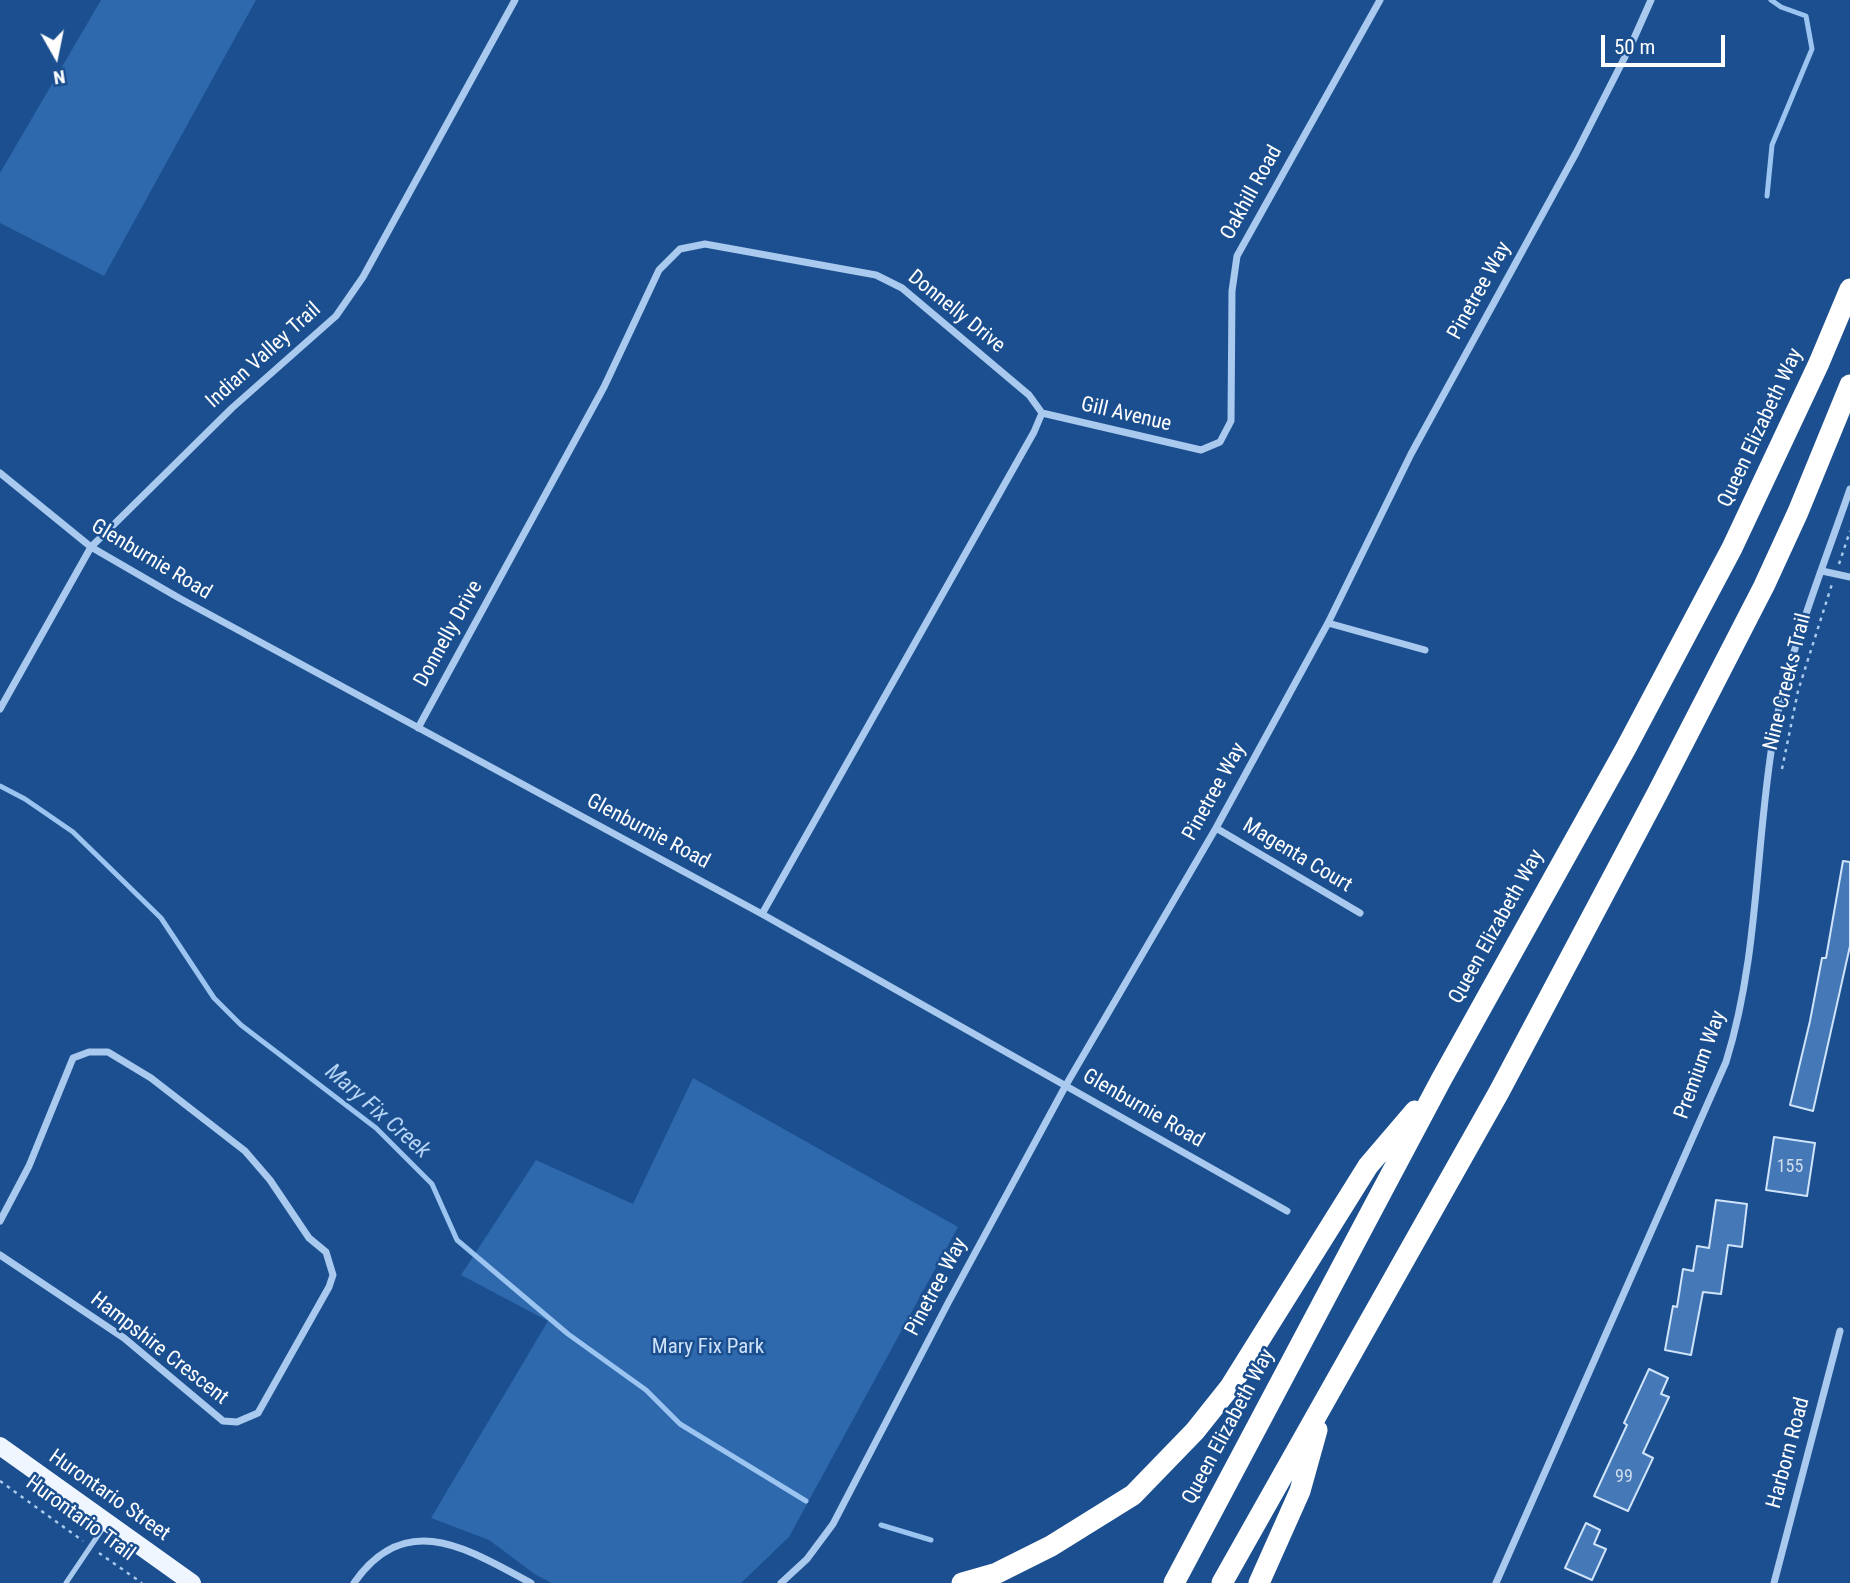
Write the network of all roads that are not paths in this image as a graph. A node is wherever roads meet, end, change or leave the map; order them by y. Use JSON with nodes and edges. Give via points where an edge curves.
{"nodes":[{"id":1,"x":515,"y":0,"type":"edge"},
{"id":2,"x":1380,"y":0,"type":"edge"},
{"id":3,"x":1651,"y":0,"type":"edge"},
{"id":4,"x":1850,"y":289,"type":"edge"},
{"id":5,"x":1850,"y":384,"type":"edge"},
{"id":6,"x":1042,"y":413,"type":"junction"},
{"id":7,"x":1201,"y":450,"type":"joint"},
{"id":8,"x":0,"y":473,"type":"edge"},
{"id":9,"x":1850,"y":489,"type":"edge"},
{"id":10,"x":91,"y":547,"type":"junction"},
{"id":11,"x":1822,"y":570,"type":"junction"},
{"id":12,"x":1850,"y":577,"type":"edge"},
{"id":13,"x":1328,"y":623,"type":"junction"},
{"id":14,"x":1426,"y":650,"type":"dead end"},
{"id":15,"x":0,"y":709,"type":"edge"},
{"id":16,"x":418,"y":727,"type":"junction"},
{"id":17,"x":1216,"y":828,"type":"junction"},
{"id":18,"x":1360,"y":913,"type":"dead end"},
{"id":19,"x":762,"y":914,"type":"junction"},
{"id":20,"x":1441,"y":1080,"type":"junction"},
{"id":21,"x":1066,"y":1085,"type":"junction"},
{"id":22,"x":1287,"y":1211,"type":"dead end"},
{"id":23,"x":0,"y":1221,"type":"edge"},
{"id":24,"x":0,"y":1255,"type":"edge"},
{"id":25,"x":1840,"y":1331,"type":"dead end"},
{"id":26,"x":1325,"y":1401,"type":"junction"},
{"id":27,"x":0,"y":1446,"type":"edge"},
{"id":28,"x":107,"y":1522,"type":"junction"},
{"id":29,"x":66,"y":1583,"type":"edge"},
{"id":30,"x":192,"y":1583,"type":"edge"},
{"id":31,"x":354,"y":1583,"type":"edge"},
{"id":32,"x":531,"y":1583,"type":"edge"},
{"id":33,"x":781,"y":1583,"type":"edge"},
{"id":34,"x":962,"y":1583,"type":"edge"},
{"id":35,"x":1174,"y":1583,"type":"edge"},
{"id":36,"x":1222,"y":1583,"type":"edge"},
{"id":37,"x":1259,"y":1583,"type":"edge"},
{"id":38,"x":1496,"y":1583,"type":"edge"},
{"id":39,"x":1774,"y":1583,"type":"edge"}],
"edges":[{"from":1,"to":10,"type":"street","name":"Indian Valley Trail","via":[[363,277],[335,316],[232,408]]},
{"from":2,"to":7,"type":"street","name":"Oakhill Road","via":[[1237,256],[1232,290],[1231,421],[1220,442]]},
{"from":3,"to":13,"type":"street","name":"Pinetree Way","via":[[1576,153],[1411,454]]},
{"from":4,"to":20,"type":"highway","name":"Queen Elizabeth Way","via":[[1731,548],[1626,748]]},
{"from":5,"to":26,"type":"highway","via":[[1764,586],[1664,781],[1499,1092]]},
{"from":6,"to":7,"type":"street","name":"Gill Avenue"},
{"from":6,"to":16,"type":"street","name":"Donnelly Drive","via":[[1029,395],[913,297],[876,275],[705,244],[680,249],[659,270],[604,387]]},
{"from":6,"to":19,"type":"street"},
{"from":8,"to":10,"type":"street","name":"Glenburnie Road"},
{"from":9,"to":11,"type":"street","name":"Premium Way"},
{"from":10,"to":15,"type":"street","name":"Indian Valley Trail"},
{"from":10,"to":16,"type":"street","name":"Glenburnie Road"},
{"from":11,"to":12,"type":"street"},
{"from":11,"to":38,"type":"street","name":"Premium Way","via":[[1775,727],[1749,962],[1726,1062]]},
{"from":13,"to":14,"type":"street"},
{"from":13,"to":17,"type":"street","name":"Pinetree Way"},
{"from":16,"to":19,"type":"street","name":"Glenburnie Road"},
{"from":17,"to":18,"type":"street","name":"Magenta Court"},
{"from":17,"to":21,"type":"street","name":"Pinetree Way"},
{"from":19,"to":21,"type":"street","name":"Glenburnie Road"},
{"from":20,"to":34,"type":"highway","via":[[1368,1166],[1230,1387],[1195,1431],[1133,1495],[1051,1546],[997,1573]]},
{"from":20,"to":35,"type":"highway","name":"Queen Elizabeth Way"},
{"from":21,"to":22,"type":"street","name":"Glenburnie Road"},
{"from":21,"to":33,"type":"street","name":"Pinetree Way","via":[[833,1524],[807,1559]]},
{"from":23,"to":24,"type":"street","name":"Hampshire Crescent","via":[[29,1166],[73,1058],[108,1052],[151,1078],[245,1151],[309,1238],[326,1252],[333,1275],[258,1413],[237,1422],[223,1421],[124,1338]]},
{"from":25,"to":39,"type":"street","name":"Harborn Road"},
{"from":26,"to":36,"type":"highway"},
{"from":26,"to":37,"type":"highway","via":[[1300,1491]]},
{"from":27,"to":28,"type":"main road","name":"Hurontario Street"},
{"from":28,"to":29,"type":"lane"},
{"from":28,"to":30,"type":"main road","name":"Hurontario Street"},
{"from":31,"to":32,"type":"street","via":[[388,1550],[421,1540],[458,1546]]}]}
